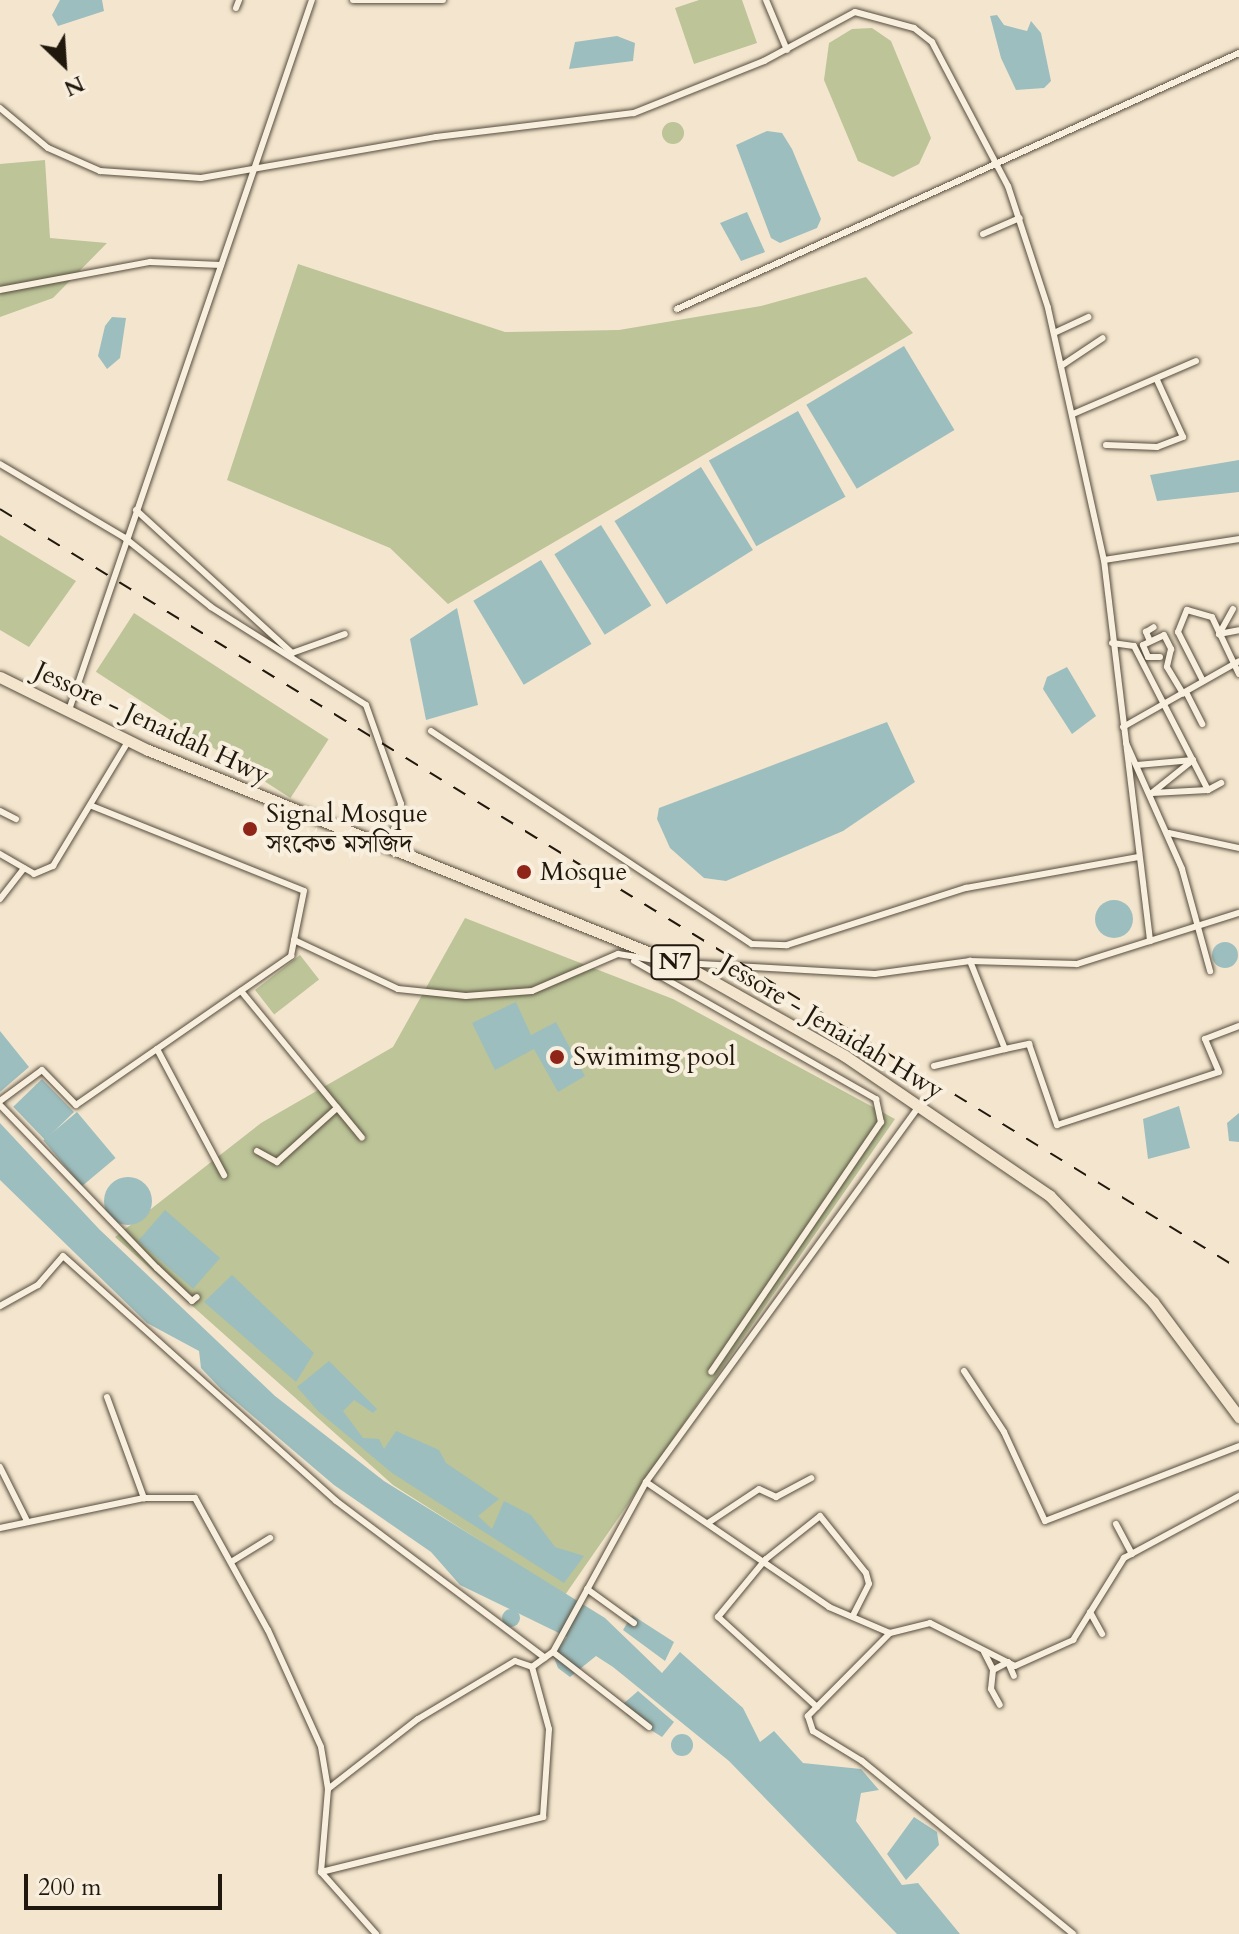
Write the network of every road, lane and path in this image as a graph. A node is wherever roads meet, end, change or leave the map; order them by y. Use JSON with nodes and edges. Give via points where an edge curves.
{"nodes":[{"id":1,"x":239,"y":0,"type":"edge"},
{"id":2,"x":312,"y":0,"type":"edge"},
{"id":3,"x":353,"y":0,"type":"edge"},
{"id":4,"x":443,"y":0,"type":"edge"},
{"id":5,"x":766,"y":0,"type":"edge"},
{"id":6,"x":853,"y":0,"type":"edge"},
{"id":7,"x":236,"y":8,"type":"dead end"},
{"id":8,"x":855,"y":12,"type":"junction"},
{"id":9,"x":787,"y":50,"type":"junction"},
{"id":10,"x":1239,"y":53,"type":"edge"},
{"id":11,"x":0,"y":108,"type":"edge"},
{"id":12,"x":996,"y":164,"type":"junction"},
{"id":13,"x":258,"y":166,"type":"junction"},
{"id":14,"x":1020,"y":218,"type":"junction"},
{"id":15,"x":983,"y":234,"type":"dead end"},
{"id":16,"x":221,"y":265,"type":"junction"},
{"id":17,"x":0,"y":290,"type":"edge"},
{"id":18,"x":677,"y":309,"type":"dead end"},
{"id":19,"x":1088,"y":317,"type":"dead end"},
{"id":20,"x":1054,"y":333,"type":"junction"},
{"id":21,"x":1103,"y":338,"type":"dead end"},
{"id":22,"x":1196,"y":361,"type":"dead end"},
{"id":23,"x":1061,"y":366,"type":"junction"},
{"id":24,"x":1157,"y":380,"type":"junction"},
{"id":25,"x":1073,"y":414,"type":"junction"},
{"id":26,"x":1106,"y":445,"type":"dead end"},
{"id":27,"x":0,"y":464,"type":"edge"},
{"id":28,"x":136,"y":510,"type":"junction"},
{"id":29,"x":125,"y":538,"type":"junction"},
{"id":30,"x":1239,"y":539,"type":"edge"},
{"id":31,"x":1104,"y":560,"type":"junction"},
{"id":32,"x":1233,"y":609,"type":"dead end"},
{"id":33,"x":1154,"y":627,"type":"dead end"},
{"id":34,"x":1178,"y":628,"type":"junction"},
{"id":35,"x":1239,"y":630,"type":"edge"},
{"id":36,"x":345,"y":634,"type":"dead end"},
{"id":37,"x":1219,"y":634,"type":"junction"},
{"id":38,"x":1164,"y":635,"type":"junction"},
{"id":39,"x":1149,"y":639,"type":"junction"},
{"id":40,"x":1112,"y":643,"type":"junction"},
{"id":41,"x":1160,"y":657,"type":"dead end"},
{"id":42,"x":1237,"y":662,"type":"edge"},
{"id":43,"x":1239,"y":674,"type":"edge"},
{"id":44,"x":0,"y":677,"type":"edge"},
{"id":45,"x":1203,"y":681,"type":"junction"},
{"id":46,"x":1185,"y":693,"type":"junction"},
{"id":47,"x":1165,"y":705,"type":"junction"},
{"id":48,"x":69,"y":710,"type":"junction"},
{"id":49,"x":1202,"y":724,"type":"dead end"},
{"id":50,"x":1123,"y":727,"type":"junction"},
{"id":51,"x":431,"y":731,"type":"dead end"},
{"id":52,"x":129,"y":740,"type":"junction"},
{"id":53,"x":1124,"y":740,"type":"junction"},
{"id":54,"x":1193,"y":760,"type":"junction"},
{"id":55,"x":1137,"y":765,"type":"junction"},
{"id":56,"x":1221,"y":783,"type":"dead end"},
{"id":57,"x":1208,"y":790,"type":"junction"},
{"id":58,"x":1152,"y":793,"type":"junction"},
{"id":59,"x":92,"y":806,"type":"junction"},
{"id":60,"x":0,"y":811,"type":"edge"},
{"id":61,"x":16,"y":819,"type":"dead end"},
{"id":62,"x":1169,"y":833,"type":"junction"},
{"id":63,"x":1239,"y":848,"type":"edge"},
{"id":64,"x":389,"y":851,"type":"junction"},
{"id":65,"x":0,"y":854,"type":"edge"},
{"id":66,"x":1138,"y":857,"type":"junction"},
{"id":67,"x":24,"y":868,"type":"junction"},
{"id":68,"x":0,"y":899,"type":"edge"},
{"id":69,"x":1239,"y":913,"type":"edge"},
{"id":70,"x":1200,"y":927,"type":"junction"},
{"id":71,"x":294,"y":940,"type":"junction"},
{"id":72,"x":1150,"y":941,"type":"junction"},
{"id":73,"x":634,"y":961,"type":"dead end"},
{"id":74,"x":970,"y":961,"type":"junction"},
{"id":75,"x":675,"y":962,"type":"junction"},
{"id":76,"x":1210,"y":971,"type":"dead end"},
{"id":77,"x":241,"y":991,"type":"junction"},
{"id":78,"x":1239,"y":1026,"type":"edge"},
{"id":79,"x":157,"y":1049,"type":"junction"},
{"id":80,"x":1005,"y":1049,"type":"junction"},
{"id":81,"x":934,"y":1066,"type":"dead end"},
{"id":82,"x":0,"y":1103,"type":"edge"},
{"id":83,"x":921,"y":1104,"type":"junction"},
{"id":84,"x":337,"y":1108,"type":"junction"},
{"id":85,"x":362,"y":1138,"type":"dead end"},
{"id":86,"x":257,"y":1151,"type":"dead end"},
{"id":87,"x":224,"y":1175,"type":"dead end"},
{"id":88,"x":197,"y":1297,"type":"dead end"},
{"id":89,"x":0,"y":1306,"type":"edge"},
{"id":90,"x":964,"y":1371,"type":"dead end"},
{"id":91,"x":711,"y":1372,"type":"dead end"},
{"id":92,"x":107,"y":1397,"type":"dead end"},
{"id":93,"x":1239,"y":1417,"type":"edge"},
{"id":94,"x":1239,"y":1446,"type":"edge"},
{"id":95,"x":0,"y":1467,"type":"edge"},
{"id":96,"x":811,"y":1478,"type":"dead end"},
{"id":97,"x":646,"y":1482,"type":"junction"},
{"id":98,"x":1239,"y":1496,"type":"edge"},
{"id":99,"x":144,"y":1498,"type":"junction"},
{"id":100,"x":26,"y":1519,"type":"junction"},
{"id":101,"x":708,"y":1523,"type":"junction"},
{"id":102,"x":1116,"y":1524,"type":"dead end"},
{"id":103,"x":0,"y":1528,"type":"edge"},
{"id":104,"x":270,"y":1538,"type":"dead end"},
{"id":105,"x":1132,"y":1554,"type":"junction"},
{"id":106,"x":766,"y":1559,"type":"junction"},
{"id":107,"x":231,"y":1562,"type":"junction"},
{"id":108,"x":587,"y":1589,"type":"junction"},
{"id":109,"x":1090,"y":1612,"type":"junction"},
{"id":110,"x":853,"y":1616,"type":"junction"},
{"id":111,"x":634,"y":1623,"type":"dead end"},
{"id":112,"x":890,"y":1633,"type":"junction"},
{"id":113,"x":1102,"y":1634,"type":"dead end"},
{"id":114,"x":984,"y":1651,"type":"junction"},
{"id":115,"x":553,"y":1652,"type":"junction"},
{"id":116,"x":545,"y":1658,"type":"junction"},
{"id":117,"x":1008,"y":1662,"type":"junction"},
{"id":118,"x":532,"y":1667,"type":"junction"},
{"id":119,"x":993,"y":1670,"type":"junction"},
{"id":120,"x":1014,"y":1676,"type":"dead end"},
{"id":121,"x":1000,"y":1705,"type":"dead end"},
{"id":122,"x":817,"y":1707,"type":"junction"},
{"id":123,"x":649,"y":1727,"type":"dead end"},
{"id":124,"x":328,"y":1789,"type":"junction"},
{"id":125,"x":321,"y":1872,"type":"junction"},
{"id":126,"x":376,"y":1934,"type":"edge"},
{"id":127,"x":1073,"y":1934,"type":"edge"}],
"edges":[{"from":1,"to":7,"type":"street"},
{"from":2,"to":13,"type":"street"},
{"from":3,"to":4,"type":"street"},
{"from":5,"to":9,"type":"street"},
{"from":6,"to":8,"type":"street"},
{"from":8,"to":9,"type":"street"},
{"from":8,"to":12,"type":"street","via":[[914,28],[932,42]]},
{"from":9,"to":13,"type":"street","via":[[634,113]]},
{"from":10,"to":12,"type":"street"},
{"from":11,"to":13,"type":"street","via":[[48,148],[100,171],[201,178]]},
{"from":12,"to":14,"type":"street"},
{"from":12,"to":18,"type":"street"},
{"from":13,"to":16,"type":"street"},
{"from":14,"to":15,"type":"street"},
{"from":14,"to":20,"type":"street"},
{"from":16,"to":17,"type":"street","via":[[150,262]]},
{"from":16,"to":28,"type":"street"},
{"from":19,"to":20,"type":"street"},
{"from":20,"to":23,"type":"street"},
{"from":21,"to":23,"type":"street"},
{"from":22,"to":24,"type":"street"},
{"from":23,"to":25,"type":"street"},
{"from":24,"to":25,"type":"street"},
{"from":24,"to":26,"type":"street","via":[[1183,437],[1157,447]]},
{"from":25,"to":31,"type":"street"},
{"from":27,"to":29,"type":"street"},
{"from":28,"to":29,"type":"street"},
{"from":28,"to":36,"type":"street","via":[[292,653]]},
{"from":29,"to":48,"type":"street"},
{"from":29,"to":64,"type":"street","via":[[211,607],[366,705],[401,804]]},
{"from":30,"to":31,"type":"street"},
{"from":31,"to":40,"type":"street"},
{"from":32,"to":37,"type":"street"},
{"from":33,"to":39,"type":"street","via":[[1146,632]]},
{"from":34,"to":37,"type":"street","via":[[1187,610],[1212,617]]},
{"from":34,"to":38,"type":"street"},
{"from":34,"to":45,"type":"street"},
{"from":35,"to":37,"type":"street"},
{"from":37,"to":42,"type":"street"},
{"from":38,"to":39,"type":"street"},
{"from":38,"to":46,"type":"street","via":[[1171,649],[1167,667]]},
{"from":39,"to":41,"type":"street","via":[[1143,645],[1148,657]]},
{"from":40,"to":47,"type":"street","via":[[1134,646]]},
{"from":40,"to":50,"type":"street"},
{"from":42,"to":43,"type":"street"},
{"from":42,"to":45,"type":"street"},
{"from":44,"to":48,"type":"highway","name":"Jessore - Jenaidah Hwy","number":"N7"},
{"from":45,"to":46,"type":"street"},
{"from":46,"to":47,"type":"street"},
{"from":46,"to":49,"type":"street"},
{"from":47,"to":50,"type":"street"},
{"from":47,"to":54,"type":"street"},
{"from":48,"to":52,"type":"highway","name":"Jessore - Jenaidah Hwy","number":"N7"},
{"from":50,"to":53,"type":"street"},
{"from":51,"to":66,"type":"street","via":[[752,944],[787,945],[966,888]]},
{"from":52,"to":59,"type":"street"},
{"from":52,"to":64,"type":"highway","name":"Jessore - Jenaidah Hwy","number":"N7"},
{"from":53,"to":55,"type":"street"},
{"from":53,"to":66,"type":"street"},
{"from":54,"to":55,"type":"street"},
{"from":54,"to":57,"type":"street"},
{"from":54,"to":58,"type":"street"},
{"from":55,"to":58,"type":"street"},
{"from":56,"to":57,"type":"street"},
{"from":57,"to":58,"type":"street"},
{"from":58,"to":62,"type":"street"},
{"from":59,"to":67,"type":"street","via":[[53,866],[34,874]]},
{"from":59,"to":71,"type":"street","via":[[304,891]]},
{"from":60,"to":61,"type":"street"},
{"from":62,"to":63,"type":"street"},
{"from":62,"to":70,"type":"street"},
{"from":64,"to":75,"type":"highway","name":"Jessore - Jenaidah Hwy","number":"N7"},
{"from":65,"to":67,"type":"street"},
{"from":66,"to":72,"type":"street"},
{"from":67,"to":68,"type":"street"},
{"from":69,"to":70,"type":"street"},
{"from":70,"to":72,"type":"street"},
{"from":70,"to":76,"type":"street"},
{"from":71,"to":75,"type":"street","via":[[398,989],[466,996],[532,991],[618,954]]},
{"from":71,"to":77,"type":"street","via":[[291,956]]},
{"from":72,"to":74,"type":"street","via":[[1077,964]]},
{"from":73,"to":91,"type":"street","via":[[876,1099],[881,1122]]},
{"from":74,"to":75,"type":"street","via":[[875,974]]},
{"from":74,"to":80,"type":"street"},
{"from":75,"to":83,"type":"highway","name":"Jessore - Jenaidah Hwy","number":"N7"},
{"from":77,"to":79,"type":"street"},
{"from":77,"to":84,"type":"street"},
{"from":78,"to":80,"type":"street","via":[[1205,1039],[1219,1072],[1057,1125],[1029,1044]]},
{"from":79,"to":82,"type":"street","via":[[76,1105],[42,1070]]},
{"from":79,"to":87,"type":"street"},
{"from":80,"to":81,"type":"street"},
{"from":82,"to":88,"type":"street","via":[[157,1268],[192,1301]]},
{"from":83,"to":93,"type":"highway","name":"Jessore - Jenaidah Hwy","number":"N7","via":[[1050,1196],[1153,1302]]},
{"from":83,"to":97,"type":"street"},
{"from":84,"to":85,"type":"street"},
{"from":84,"to":86,"type":"street","via":[[277,1162]]},
{"from":89,"to":116,"type":"street","via":[[38,1285],[63,1256],[336,1501]]},
{"from":90,"to":94,"type":"street","via":[[1004,1432],[1045,1521]]},
{"from":92,"to":99,"type":"street"},
{"from":95,"to":100,"type":"street"},
{"from":96,"to":101,"type":"street","via":[[776,1497],[759,1489]]},
{"from":97,"to":101,"type":"street"},
{"from":97,"to":108,"type":"street"},
{"from":98,"to":105,"type":"street"},
{"from":99,"to":100,"type":"street"},
{"from":99,"to":107,"type":"street","via":[[195,1498]]},
{"from":100,"to":103,"type":"street"},
{"from":101,"to":106,"type":"street"},
{"from":102,"to":105,"type":"street"},
{"from":104,"to":107,"type":"street"},
{"from":105,"to":109,"type":"street"},
{"from":106,"to":110,"type":"street","via":[[829,1607]]},
{"from":106,"to":110,"type":"street","via":[[820,1516],[866,1573],[869,1584]]},
{"from":106,"to":122,"type":"street","via":[[718,1617]]},
{"from":107,"to":124,"type":"street","via":[[321,1747]]},
{"from":108,"to":111,"type":"street"},
{"from":108,"to":115,"type":"street"},
{"from":109,"to":113,"type":"street"},
{"from":109,"to":117,"type":"street","via":[[1073,1640],[1015,1666]]},
{"from":110,"to":112,"type":"street"},
{"from":112,"to":114,"type":"street","via":[[930,1623]]},
{"from":112,"to":122,"type":"street"},
{"from":114,"to":117,"type":"street"},
{"from":114,"to":119,"type":"street"},
{"from":115,"to":116,"type":"street"},
{"from":115,"to":123,"type":"street"},
{"from":116,"to":118,"type":"street"},
{"from":117,"to":119,"type":"street"},
{"from":117,"to":120,"type":"street"},
{"from":118,"to":124,"type":"street","via":[[515,1661],[418,1719]]},
{"from":118,"to":125,"type":"street","via":[[549,1729],[543,1817]]},
{"from":119,"to":121,"type":"street","via":[[991,1689]]},
{"from":122,"to":127,"type":"street","via":[[808,1716],[813,1731],[862,1761]]},
{"from":124,"to":125,"type":"street"},
{"from":125,"to":126,"type":"street"}]}
